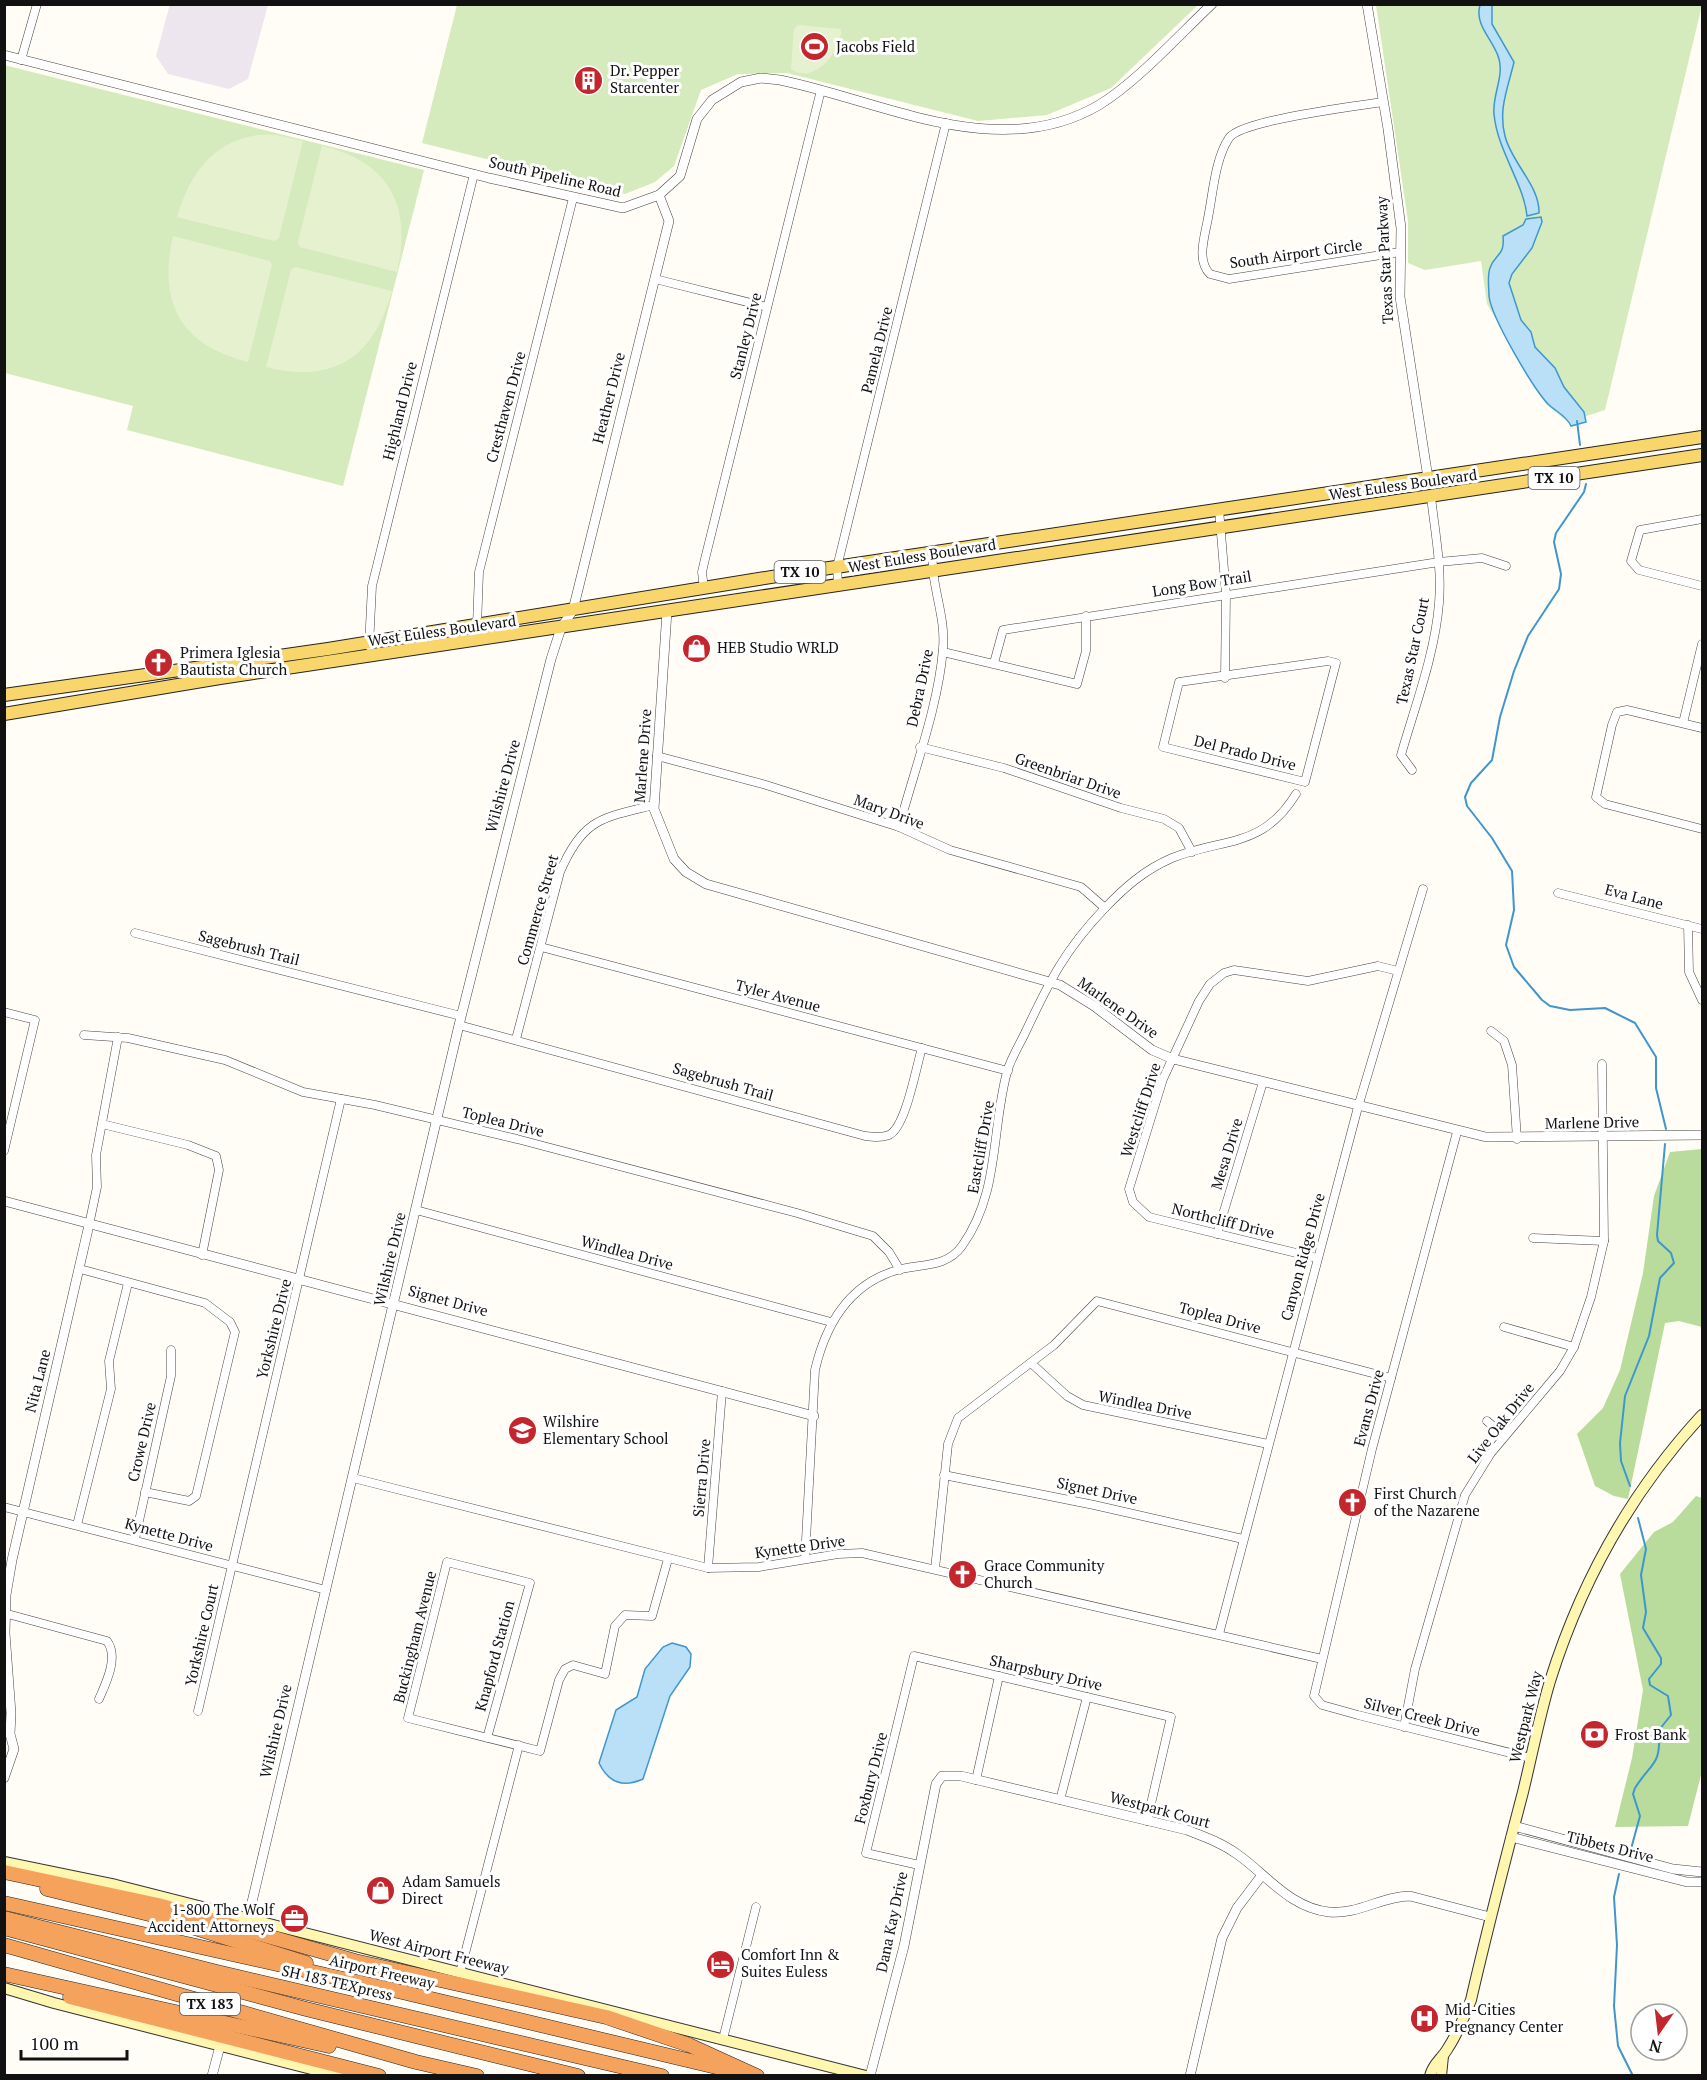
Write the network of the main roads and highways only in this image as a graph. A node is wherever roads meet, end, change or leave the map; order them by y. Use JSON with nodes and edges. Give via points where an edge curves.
{"nodes":[{"id":1,"x":1702,"y":437,"type":"edge"},
{"id":2,"x":1702,"y":447,"type":"edge"},
{"id":3,"x":1702,"y":455,"type":"edge"},
{"id":4,"x":1677,"y":459,"type":"junction"},
{"id":5,"x":1428,"y":478,"type":"junction"},
{"id":6,"x":1431,"y":497,"type":"junction"},
{"id":7,"x":4,"y":695,"type":"edge"},
{"id":8,"x":4,"y":714,"type":"edge"},
{"id":9,"x":1702,"y":1415,"type":"edge"},
{"id":10,"x":4,"y":1862,"type":"edge"},
{"id":11,"x":4,"y":1872,"type":"edge"},
{"id":12,"x":4,"y":1878,"type":"edge"},
{"id":13,"x":4,"y":1903,"type":"edge"},
{"id":14,"x":4,"y":1918,"type":"edge"},
{"id":15,"x":4,"y":1928,"type":"edge"},
{"id":16,"x":4,"y":1943,"type":"edge"},
{"id":17,"x":4,"y":1975,"type":"edge"},
{"id":18,"x":4,"y":1988,"type":"edge"},
{"id":19,"x":402,"y":1992,"type":"junction"},
{"id":20,"x":456,"y":2047,"type":"junction"},
{"id":21,"x":1443,"y":2056,"type":"junction"},
{"id":22,"x":416,"y":2062,"type":"junction"},
{"id":23,"x":339,"y":2076,"type":"edge"},
{"id":24,"x":379,"y":2076,"type":"edge"},
{"id":25,"x":477,"y":2076,"type":"edge"},
{"id":26,"x":578,"y":2076,"type":"edge"},
{"id":27,"x":662,"y":2076,"type":"edge"},
{"id":28,"x":751,"y":2076,"type":"edge"},
{"id":29,"x":758,"y":2076,"type":"edge"},
{"id":30,"x":868,"y":2076,"type":"edge"},
{"id":31,"x":1430,"y":2076,"type":"edge"},
{"id":32,"x":1441,"y":2076,"type":"edge"}],
"edges":[{"from":1,"to":5,"type":"main road","name":"West Euless Boulevard","number":"TX 10"},
{"from":2,"to":4,"type":"main road","via":[[1682,451]]},
{"from":3,"to":4,"type":"main road","name":"West Euless Boulevard","number":"TX 10"},
{"from":4,"to":6,"type":"main road","name":"West Euless Boulevard","number":"TX 10"},
{"from":5,"to":6,"type":"main road"},
{"from":5,"to":7,"type":"main road","name":"West Euless Boulevard","number":"TX 10","via":[[477,626]]},
{"from":6,"to":8,"type":"main road","name":"West Euless Boulevard","number":"TX 10","via":[[219,678]]},
{"from":9,"to":21,"type":"main road","name":"Westpark Way","via":[[1643,1487],[1581,1597],[1550,1682],[1471,2000]]},
{"from":10,"to":30,"type":"main road","name":"West Airport Freeway","via":[[116,1885]]},
{"from":11,"to":29,"type":"highway","via":[[158,1905],[355,1961],[636,2026]]},
{"from":12,"to":19,"type":"highway","via":[[157,1916]]},
{"from":13,"to":19,"type":"highway","name":"Airport Freeway"},
{"from":14,"to":27,"type":"highway","name":"SH 183 TEXpress"},
{"from":15,"to":20,"type":"highway","name":"SH 183 TEXpress"},
{"from":16,"to":20,"type":"highway","via":[[32,1944],[433,2046]]},
{"from":16,"to":22,"type":"highway","number":"TX 183"},
{"from":17,"to":22,"type":"highway"},
{"from":17,"to":24,"type":"highway","via":[[80,2000]]},
{"from":18,"to":23,"type":"main road"},
{"from":19,"to":28,"type":"highway","name":"Airport Freeway"},
{"from":20,"to":26,"type":"highway","name":"SH 183 TEXpress"},
{"from":21,"to":31,"type":"main road","name":"Westpark Way","via":[[1433,2065]]},
{"from":21,"to":32,"type":"main road","name":"Westpark Way"},
{"from":22,"to":25,"type":"highway","number":"TX 183"}]}
